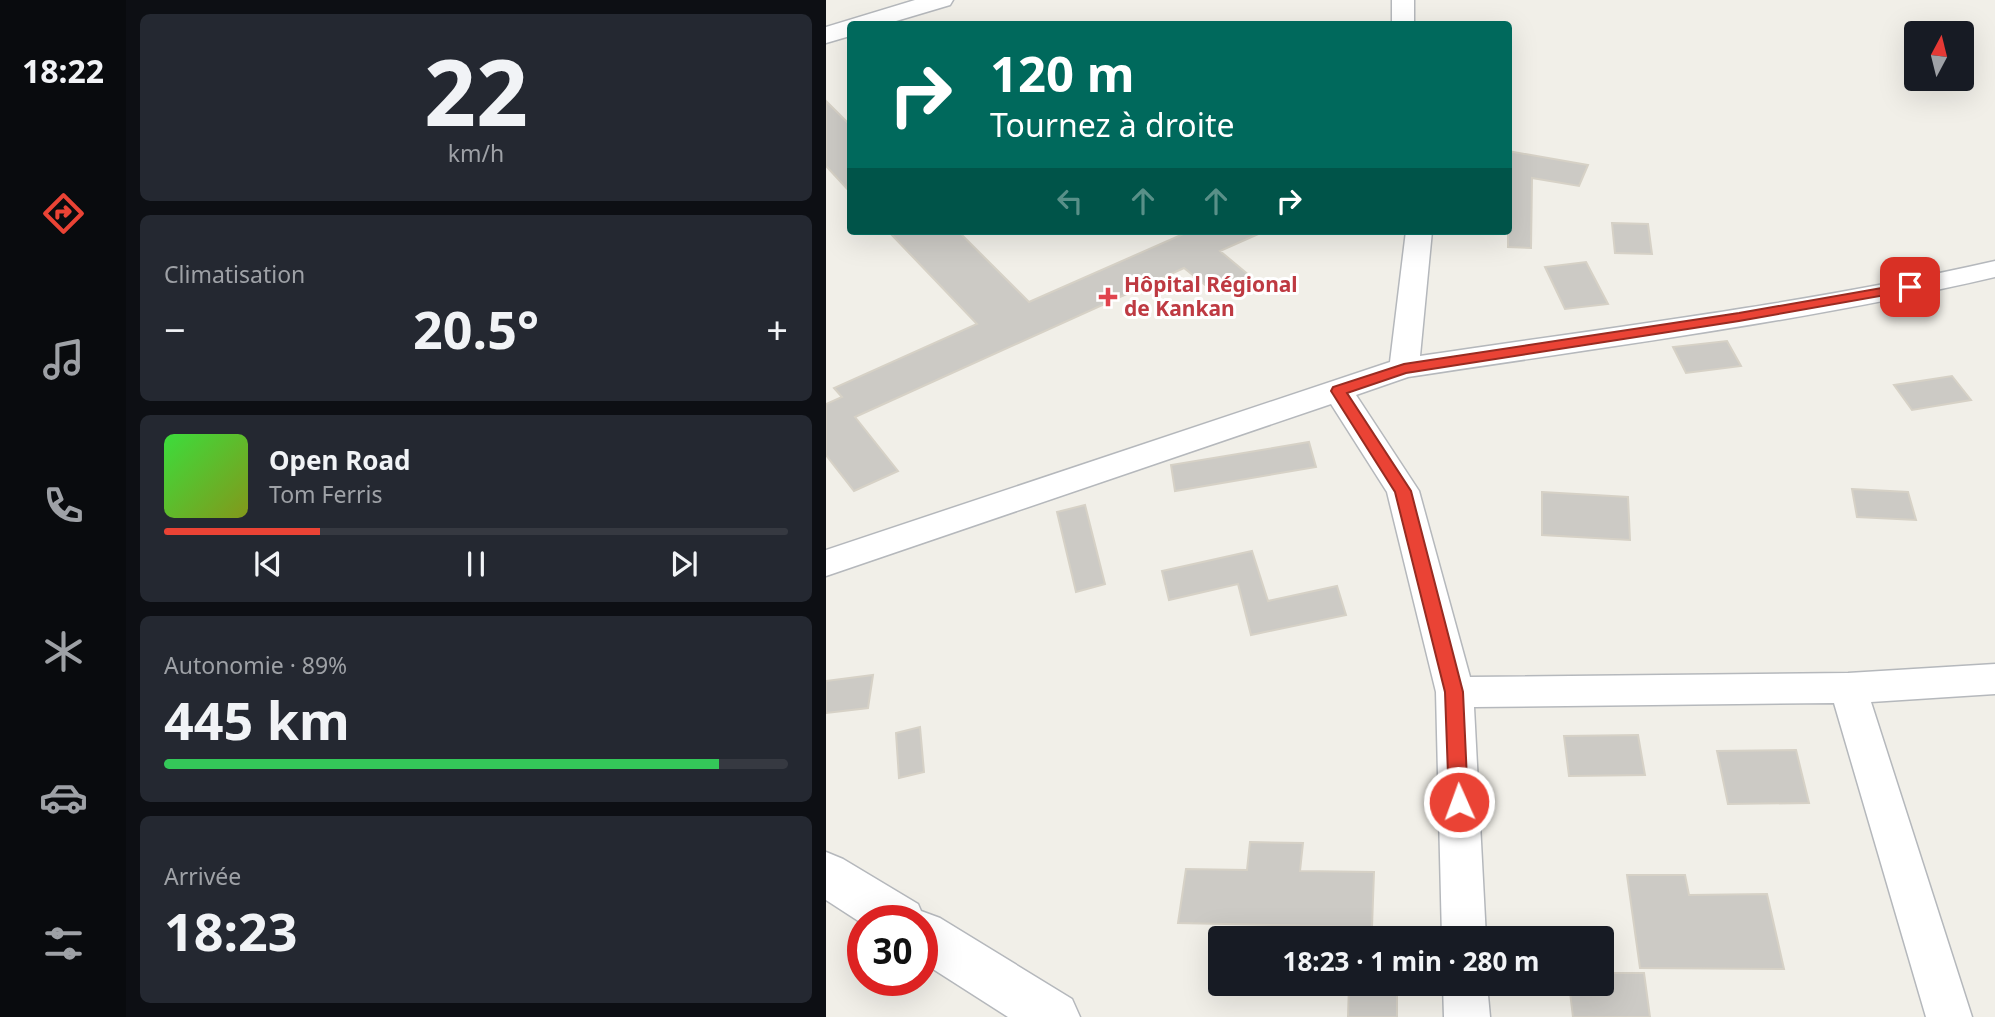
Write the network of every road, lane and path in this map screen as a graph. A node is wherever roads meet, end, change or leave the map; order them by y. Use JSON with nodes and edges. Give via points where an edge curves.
{"nodes":[{"id":1,"x":941,"y":0,"type":"edge"},
{"id":2,"x":1403,"y":0,"type":"edge"},
{"id":3,"x":871,"y":21,"type":"edge"},
{"id":4,"x":1403,"y":21,"type":"edge"},
{"id":5,"x":847,"y":29,"type":"edge"},
{"id":6,"x":826,"y":35,"type":"edge"},
{"id":7,"x":1419,"y":235,"type":"edge"},
{"id":8,"x":1995,"y":269,"type":"edge"},
{"id":9,"x":1404,"y":368,"type":"junction"},
{"id":10,"x":1338,"y":391,"type":"junction"},
{"id":11,"x":826,"y":563,"type":"edge"},
{"id":12,"x":1995,"y":679,"type":"edge"},
{"id":13,"x":1848,"y":688,"type":"junction"},
{"id":14,"x":1454,"y":692,"type":"junction"},
{"id":15,"x":826,"y":874,"type":"edge"},
{"id":16,"x":877,"y":905,"type":"edge"},
{"id":17,"x":1464,"y":926,"type":"edge"},
{"id":18,"x":938,"y":944,"type":"edge"},
{"id":19,"x":1466,"y":996,"type":"edge"},
{"id":20,"x":1054,"y":1017,"type":"edge"},
{"id":21,"x":1467,"y":1017,"type":"edge"},
{"id":22,"x":1949,"y":1017,"type":"edge"}],
"edges":[{"from":1,"to":3,"type":"street"},
{"from":2,"to":4,"type":"street"},
{"from":5,"to":6,"type":"street"},
{"from":7,"to":9,"type":"street"},
{"from":8,"to":9,"type":"street","via":[[1752,315]]},
{"from":9,"to":10,"type":"street"},
{"from":10,"to":11,"type":"street"},
{"from":10,"to":14,"type":"street","via":[[1403,491]]},
{"from":12,"to":13,"type":"street"},
{"from":13,"to":14,"type":"street"},
{"from":13,"to":22,"type":"street"},
{"from":14,"to":17,"type":"street"},
{"from":15,"to":16,"type":"street"},
{"from":18,"to":20,"type":"street"},
{"from":19,"to":21,"type":"street"}]}
